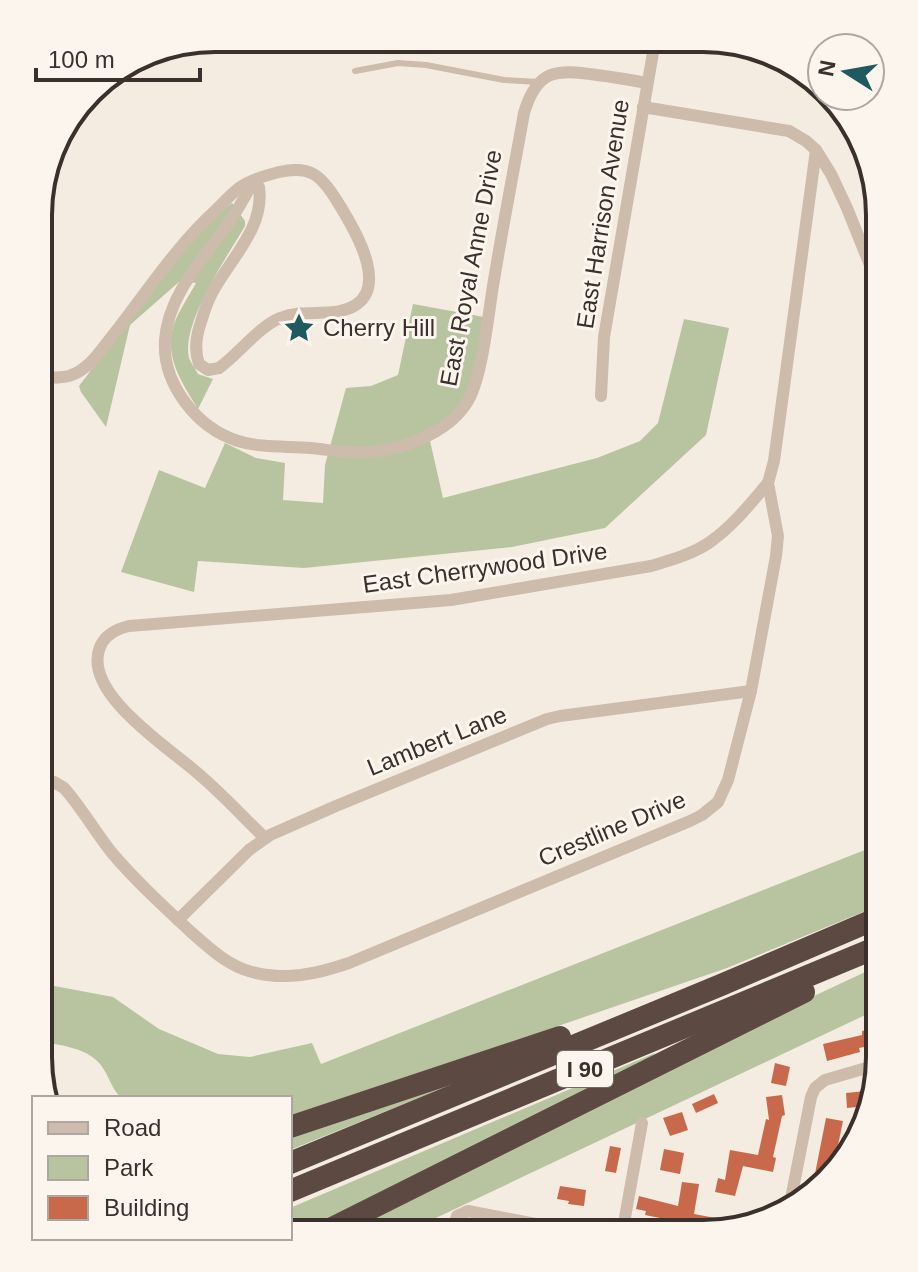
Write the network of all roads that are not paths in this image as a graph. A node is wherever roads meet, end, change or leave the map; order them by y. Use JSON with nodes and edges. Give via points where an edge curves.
{"nodes":[{"id":1,"x":653,"y":52,"type":"edge"},
{"id":2,"x":355,"y":71,"type":"dead end"},
{"id":3,"x":539,"y":82,"type":"junction"},
{"id":4,"x":647,"y":83,"type":"junction"},
{"id":5,"x":643,"y":107,"type":"junction"},
{"id":6,"x":816,"y":150,"type":"junction"},
{"id":7,"x":253,"y":182,"type":"junction"},
{"id":8,"x":866,"y":255,"type":"edge"},
{"id":9,"x":52,"y":377,"type":"edge"},
{"id":10,"x":601,"y":396,"type":"dead end"},
{"id":11,"x":768,"y":483,"type":"junction"},
{"id":12,"x":751,"y":691,"type":"junction"},
{"id":13,"x":52,"y":781,"type":"edge"},
{"id":14,"x":265,"y":838,"type":"junction"},
{"id":15,"x":178,"y":920,"type":"junction"},
{"id":16,"x":866,"y":923,"type":"edge"},
{"id":17,"x":866,"y":952,"type":"edge"},
{"id":18,"x":866,"y":962,"type":"edge"},
{"id":19,"x":721,"y":985,"type":"junction"},
{"id":20,"x":866,"y":1068,"type":"edge"},
{"id":21,"x":642,"y":1123,"type":"dead end"},
{"id":22,"x":292,"y":1126,"type":"edge"},
{"id":23,"x":292,"y":1162,"type":"edge"},
{"id":24,"x":292,"y":1190,"type":"edge"},
{"id":25,"x":792,"y":1194,"type":"edge"},
{"id":26,"x":348,"y":1220,"type":"edge"},
{"id":27,"x":454,"y":1220,"type":"edge"},
{"id":28,"x":515,"y":1220,"type":"edge"},
{"id":29,"x":625,"y":1220,"type":"edge"}],
"edges":[{"from":1,"to":4,"type":"street","name":"East Harrison Avenue"},
{"from":2,"to":3,"type":"lane","via":[[398,63]]},
{"from":3,"to":4,"type":"street","via":[[567,71]]},
{"from":3,"to":7,"type":"street","name":"East Royal Anne Drive","via":[[524,113],[474,386],[459,413],[422,438],[369,453],[239,441],[210,426],[176,390],[166,360],[172,312]]},
{"from":4,"to":5,"type":"street","name":"East Harrison Avenue"},
{"from":5,"to":6,"type":"street","via":[[789,131]]},
{"from":5,"to":10,"type":"street","name":"East Harrison Avenue","via":[[604,337]]},
{"from":6,"to":8,"type":"street"},
{"from":6,"to":11,"type":"street","name":"Crestline Drive"},
{"from":7,"to":7,"type":"street","via":[[288,170],[314,173],[350,221],[367,261],[370,284],[367,294],[342,310],[301,312],[275,320],[231,360],[208,370],[197,360],[198,330],[212,293],[254,224],[260,192]]},
{"from":7,"to":9,"type":"street","via":[[241,186],[197,227],[100,353],[69,376]]},
{"from":11,"to":12,"type":"street","name":"Crestline Drive","via":[[778,536]]},
{"from":11,"to":14,"type":"street","name":"East Cherrywood Drive","via":[[709,543],[651,566],[451,600],[129,626],[107,636],[98,670],[118,703]]},
{"from":12,"to":14,"type":"street","name":"Lambert Lane","via":[[547,719]]},
{"from":12,"to":15,"type":"street","name":"Crestline Drive","via":[[724,791],[702,815],[349,963],[293,976],[253,973],[219,956]]},
{"from":13,"to":15,"type":"street","name":"Crestline Drive","via":[[64,788],[111,851]]},
{"from":14,"to":15,"type":"street","name":"Lambert Lane"},
{"from":16,"to":19,"type":"highway","number":"I 90"},
{"from":17,"to":24,"type":"highway","number":"I 90"},
{"from":18,"to":26,"type":"highway","number":"I 90"},
{"from":19,"to":22,"type":"highway"},
{"from":19,"to":23,"type":"highway","number":"I 90"},
{"from":20,"to":25,"type":"street","via":[[818,1084]]},
{"from":21,"to":29,"type":"street"},
{"from":27,"to":28,"type":"street","via":[[468,1211]]}]}
